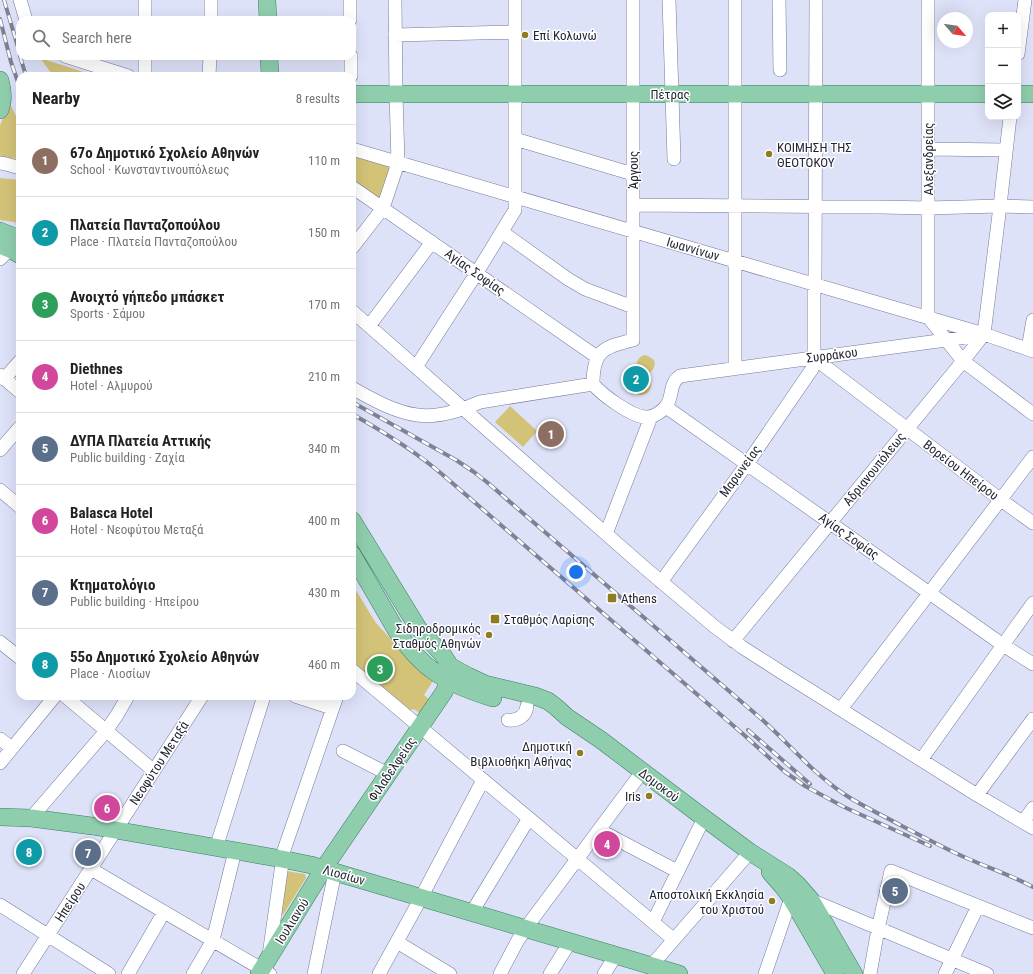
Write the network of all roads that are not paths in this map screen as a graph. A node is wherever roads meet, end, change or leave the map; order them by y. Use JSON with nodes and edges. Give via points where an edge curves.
{"nodes":[{"id":1,"x":20,"y":0,"type":"edge"},
{"id":2,"x":145,"y":0,"type":"edge"},
{"id":3,"x":211,"y":0,"type":"edge"},
{"id":4,"x":267,"y":0,"type":"edge"},
{"id":5,"x":350,"y":0,"type":"edge"},
{"id":6,"x":395,"y":0,"type":"edge"},
{"id":7,"x":515,"y":0,"type":"edge"},
{"id":8,"x":633,"y":0,"type":"edge"},
{"id":9,"x":669,"y":0,"type":"edge"},
{"id":10,"x":735,"y":0,"type":"edge"},
{"id":11,"x":779,"y":0,"type":"edge"},
{"id":12,"x":816,"y":0,"type":"edge"},
{"id":13,"x":928,"y":0,"type":"edge"},
{"id":14,"x":1025,"y":0,"type":"edge"},
{"id":15,"x":25,"y":16,"type":"edge"},
{"id":16,"x":145,"y":16,"type":"edge"},
{"id":17,"x":210,"y":16,"type":"edge"},
{"id":18,"x":268,"y":16,"type":"edge"},
{"id":19,"x":350,"y":16,"type":"edge"},
{"id":20,"x":515,"y":32,"type":"junction"},
{"id":21,"x":395,"y":35,"type":"junction"},
{"id":22,"x":1019,"y":48,"type":"edge"},
{"id":23,"x":77,"y":60,"type":"edge"},
{"id":24,"x":145,"y":60,"type":"edge"},
{"id":25,"x":210,"y":60,"type":"edge"},
{"id":26,"x":269,"y":60,"type":"edge"},
{"id":27,"x":351,"y":60,"type":"edge"},
{"id":28,"x":780,"y":70,"type":"dead end"},
{"id":29,"x":112,"y":72,"type":"edge"},
{"id":30,"x":145,"y":72,"type":"edge"},
{"id":31,"x":209,"y":72,"type":"edge"},
{"id":32,"x":270,"y":72,"type":"edge"},
{"id":33,"x":351,"y":72,"type":"edge"},
{"id":34,"x":0,"y":80,"type":"edge"},
{"id":35,"x":356,"y":94,"type":"edge"},
{"id":36,"x":396,"y":94,"type":"junction"},
{"id":37,"x":515,"y":94,"type":"junction"},
{"id":38,"x":633,"y":94,"type":"junction"},
{"id":39,"x":672,"y":94,"type":"junction"},
{"id":40,"x":735,"y":94,"type":"junction"},
{"id":41,"x":816,"y":94,"type":"junction"},
{"id":42,"x":928,"y":94,"type":"junction"},
{"id":43,"x":985,"y":94,"type":"edge"},
{"id":44,"x":1021,"y":94,"type":"edge"},
{"id":45,"x":1033,"y":94,"type":"edge"},
{"id":46,"x":0,"y":110,"type":"edge"},
{"id":47,"x":1010,"y":120,"type":"edge"},
{"id":48,"x":515,"y":139,"type":"junction"},
{"id":49,"x":928,"y":149,"type":"junction"},
{"id":50,"x":356,"y":150,"type":"edge"},
{"id":51,"x":1006,"y":150,"type":"junction"},
{"id":52,"x":674,"y":159,"type":"dead end"},
{"id":53,"x":0,"y":163,"type":"edge"},
{"id":54,"x":398,"y":163,"type":"junction"},
{"id":55,"x":16,"y":167,"type":"edge"},
{"id":56,"x":16,"y":169,"type":"edge"},
{"id":57,"x":0,"y":172,"type":"edge"},
{"id":58,"x":633,"y":174,"type":"junction"},
{"id":59,"x":356,"y":190,"type":"edge"},
{"id":60,"x":515,"y":197,"type":"junction"},
{"id":61,"x":633,"y":205,"type":"junction"},
{"id":62,"x":735,"y":206,"type":"junction"},
{"id":63,"x":1000,"y":206,"type":"junction"},
{"id":64,"x":815,"y":207,"type":"junction"},
{"id":65,"x":1033,"y":207,"type":"edge"},
{"id":66,"x":383,"y":208,"type":"junction"},
{"id":67,"x":928,"y":208,"type":"junction"},
{"id":68,"x":0,"y":231,"type":"edge"},
{"id":69,"x":502,"y":232,"type":"junction"},
{"id":70,"x":633,"y":232,"type":"junction"},
{"id":71,"x":432,"y":242,"type":"junction"},
{"id":72,"x":356,"y":243,"type":"edge"},
{"id":73,"x":10,"y":249,"type":"edge"},
{"id":74,"x":734,"y":261,"type":"junction"},
{"id":75,"x":476,"y":274,"type":"junction"},
{"id":76,"x":814,"y":284,"type":"junction"},
{"id":77,"x":633,"y":307,"type":"junction"},
{"id":78,"x":356,"y":315,"type":"edge"},
{"id":79,"x":928,"y":317,"type":"junction"},
{"id":80,"x":1033,"y":320,"type":"edge"},
{"id":81,"x":369,"y":326,"type":"junction"},
{"id":82,"x":984,"y":334,"type":"junction"},
{"id":83,"x":946,"y":340,"type":"junction"},
{"id":84,"x":1031,"y":350,"type":"edge"},
{"id":85,"x":597,"y":357,"type":"junction"},
{"id":86,"x":814,"y":358,"type":"junction"},
{"id":87,"x":963,"y":361,"type":"junction"},
{"id":88,"x":16,"y":365,"type":"edge"},
{"id":89,"x":416,"y":367,"type":"junction"},
{"id":90,"x":735,"y":368,"type":"junction"},
{"id":91,"x":2,"y":377,"type":"edge"},
{"id":92,"x":593,"y":384,"type":"junction"},
{"id":93,"x":16,"y":389,"type":"edge"},
{"id":94,"x":356,"y":390,"type":"edge"},
{"id":95,"x":666,"y":407,"type":"junction"},
{"id":96,"x":463,"y":409,"type":"junction"},
{"id":97,"x":1033,"y":414,"type":"edge"},
{"id":98,"x":651,"y":417,"type":"junction"},
{"id":99,"x":907,"y":429,"type":"junction"},
{"id":100,"x":16,"y":432,"type":"edge"},
{"id":101,"x":0,"y":450,"type":"edge"},
{"id":102,"x":1033,"y":457,"type":"edge"},
{"id":103,"x":747,"y":464,"type":"junction"},
{"id":104,"x":0,"y":490,"type":"edge"},
{"id":105,"x":1001,"y":500,"type":"junction"},
{"id":106,"x":16,"y":504,"type":"edge"},
{"id":107,"x":830,"y":523,"type":"junction"},
{"id":108,"x":1033,"y":523,"type":"edge"},
{"id":109,"x":356,"y":527,"type":"edge"},
{"id":110,"x":606,"y":534,"type":"junction"},
{"id":111,"x":356,"y":561,"type":"edge"},
{"id":112,"x":661,"y":582,"type":"junction"},
{"id":113,"x":929,"y":593,"type":"junction"},
{"id":114,"x":1033,"y":603,"type":"edge"},
{"id":115,"x":733,"y":641,"type":"junction"},
{"id":116,"x":0,"y":642,"type":"edge"},
{"id":117,"x":1003,"y":645,"type":"junction"},
{"id":118,"x":16,"y":655,"type":"edge"},
{"id":119,"x":1033,"y":664,"type":"edge"},
{"id":120,"x":356,"y":673,"type":"edge"},
{"id":121,"x":450,"y":674,"type":"junction"},
{"id":122,"x":52,"y":700,"type":"edge"},
{"id":123,"x":70,"y":700,"type":"edge"},
{"id":124,"x":126,"y":700,"type":"edge"},
{"id":125,"x":199,"y":700,"type":"edge"},
{"id":126,"x":263,"y":700,"type":"edge"},
{"id":127,"x":322,"y":700,"type":"edge"},
{"id":128,"x":335,"y":702,"type":"edge"},
{"id":129,"x":527,"y":706,"type":"junction"},
{"id":130,"x":840,"y":709,"type":"junction"},
{"id":131,"x":567,"y":717,"type":"junction"},
{"id":132,"x":1033,"y":719,"type":"edge"},
{"id":133,"x":508,"y":720,"type":"dead end"},
{"id":134,"x":420,"y":727,"type":"junction"},
{"id":135,"x":106,"y":731,"type":"junction"},
{"id":136,"x":0,"y":739,"type":"edge"},
{"id":137,"x":12,"y":748,"type":"junction"},
{"id":138,"x":343,"y":751,"type":"dead end"},
{"id":139,"x":921,"y":760,"type":"junction"},
{"id":140,"x":0,"y":763,"type":"edge"},
{"id":141,"x":154,"y":771,"type":"junction"},
{"id":142,"x":642,"y":772,"type":"junction"},
{"id":143,"x":388,"y":774,"type":"junction"},
{"id":144,"x":483,"y":780,"type":"junction"},
{"id":145,"x":977,"y":795,"type":"junction"},
{"id":146,"x":1033,"y":808,"type":"edge"},
{"id":147,"x":0,"y":817,"type":"edge"},
{"id":148,"x":31,"y":818,"type":"junction"},
{"id":149,"x":529,"y":818,"type":"junction"},
{"id":150,"x":704,"y":818,"type":"junction"},
{"id":151,"x":1028,"y":825,"type":"edge"},
{"id":152,"x":116,"y":830,"type":"junction"},
{"id":153,"x":599,"y":830,"type":"junction"},
{"id":154,"x":216,"y":848,"type":"junction"},
{"id":155,"x":235,"y":851,"type":"junction"},
{"id":156,"x":750,"y":852,"type":"junction"},
{"id":157,"x":282,"y":859,"type":"junction"},
{"id":158,"x":577,"y":859,"type":"junction"},
{"id":159,"x":91,"y":869,"type":"junction"},
{"id":160,"x":330,"y":870,"type":"junction"},
{"id":161,"x":677,"y":871,"type":"junction"},
{"id":162,"x":421,"y":897,"type":"junction"},
{"id":163,"x":791,"y":898,"type":"junction"},
{"id":164,"x":0,"y":905,"type":"edge"},
{"id":165,"x":978,"y":906,"type":"junction"},
{"id":166,"x":164,"y":912,"type":"junction"},
{"id":167,"x":472,"y":912,"type":"junction"},
{"id":168,"x":828,"y":915,"type":"junction"},
{"id":169,"x":653,"y":922,"type":"junction"},
{"id":170,"x":526,"y":928,"type":"junction"},
{"id":171,"x":1033,"y":928,"type":"edge"},
{"id":172,"x":878,"y":929,"type":"junction"},
{"id":173,"x":48,"y":935,"type":"junction"},
{"id":174,"x":674,"y":939,"type":"junction"},
{"id":175,"x":213,"y":940,"type":"junction"},
{"id":176,"x":397,"y":942,"type":"junction"},
{"id":177,"x":570,"y":942,"type":"junction"},
{"id":178,"x":616,"y":955,"type":"junction"},
{"id":179,"x":952,"y":960,"type":"junction"},
{"id":180,"x":651,"y":966,"type":"junction"},
{"id":181,"x":265,"y":969,"type":"edge"},
{"id":182,"x":443,"y":972,"type":"edge"},
{"id":183,"x":24,"y":974,"type":"edge"},
{"id":184,"x":109,"y":974,"type":"edge"},
{"id":185,"x":128,"y":974,"type":"edge"},
{"id":186,"x":193,"y":974,"type":"edge"},
{"id":187,"x":314,"y":974,"type":"edge"},
{"id":188,"x":379,"y":974,"type":"edge"},
{"id":189,"x":500,"y":974,"type":"edge"},
{"id":190,"x":550,"y":974,"type":"edge"},
{"id":191,"x":604,"y":974,"type":"edge"},
{"id":192,"x":679,"y":974,"type":"edge"},
{"id":193,"x":764,"y":974,"type":"edge"},
{"id":194,"x":835,"y":974,"type":"edge"},
{"id":195,"x":854,"y":974,"type":"edge"},
{"id":196,"x":870,"y":974,"type":"edge"},
{"id":197,"x":945,"y":974,"type":"edge"},
{"id":198,"x":987,"y":974,"type":"edge"}],
"edges":[{"from":1,"to":15,"type":"street"},
{"from":2,"to":16,"type":"street"},
{"from":3,"to":17,"type":"street"},
{"from":4,"to":18,"type":"main road"},
{"from":5,"to":19,"type":"street"},
{"from":6,"to":21,"type":"street"},
{"from":7,"to":20,"type":"street"},
{"from":8,"to":38,"type":"street","name":"Άργους"},
{"from":9,"to":39,"type":"street"},
{"from":10,"to":40,"type":"street"},
{"from":11,"to":28,"type":"street"},
{"from":12,"to":41,"type":"street"},
{"from":13,"to":42,"type":"street","name":"Αλεξανδρείας"},
{"from":14,"to":22,"type":"street"},
{"from":20,"to":21,"type":"street"},
{"from":20,"to":37,"type":"street"},
{"from":21,"to":36,"type":"street"},
{"from":23,"to":29,"type":"street"},
{"from":24,"to":30,"type":"street"},
{"from":25,"to":31,"type":"street"},
{"from":26,"to":32,"type":"main road"},
{"from":27,"to":33,"type":"street"},
{"from":34,"to":46,"type":"main road","via":[[3,94]]},
{"from":35,"to":36,"type":"main road","name":"Πέτρας"},
{"from":36,"to":37,"type":"main road","name":"Πέτρας"},
{"from":36,"to":54,"type":"street"},
{"from":37,"to":38,"type":"main road","name":"Πέτρας"},
{"from":37,"to":48,"type":"street"},
{"from":38,"to":39,"type":"main road","name":"Πέτρας"},
{"from":38,"to":58,"type":"street","name":"Άργους"},
{"from":39,"to":40,"type":"main road","name":"Πέτρας"},
{"from":39,"to":52,"type":"street"},
{"from":40,"to":41,"type":"main road","name":"Πέτρας"},
{"from":40,"to":62,"type":"street"},
{"from":41,"to":42,"type":"main road","name":"Πέτρας"},
{"from":41,"to":64,"type":"street"},
{"from":42,"to":43,"type":"main road","name":"Πέτρας"},
{"from":42,"to":49,"type":"street","name":"Αλεξανδρείας"},
{"from":44,"to":45,"type":"main road"},
{"from":47,"to":51,"type":"street"},
{"from":48,"to":58,"type":"street"},
{"from":48,"to":60,"type":"street"},
{"from":49,"to":51,"type":"street"},
{"from":49,"to":67,"type":"street","name":"Αλεξανδρείας"},
{"from":50,"to":54,"type":"street","name":"Ιωαννίνων"},
{"from":51,"to":63,"type":"street"},
{"from":53,"to":55,"type":"street"},
{"from":54,"to":60,"type":"street","name":"Ιωαννίνων"},
{"from":54,"to":66,"type":"street"},
{"from":56,"to":57,"type":"street"},
{"from":58,"to":61,"type":"street","name":"Άργους"},
{"from":59,"to":66,"type":"street","name":"Αγίας Σοφίας"},
{"from":60,"to":69,"type":"street","via":[[516,210]]},
{"from":60,"to":70,"type":"street","name":"Ιωαννίνων"},
{"from":61,"to":62,"type":"street"},
{"from":61,"to":70,"type":"street","name":"Άργους"},
{"from":62,"to":64,"type":"street"},
{"from":62,"to":74,"type":"street"},
{"from":63,"to":65,"type":"street"},
{"from":63,"to":67,"type":"street"},
{"from":63,"to":82,"type":"street"},
{"from":64,"to":67,"type":"street"},
{"from":64,"to":76,"type":"street"},
{"from":66,"to":71,"type":"street","name":"Αγίας Σοφίας"},
{"from":66,"to":72,"type":"street"},
{"from":67,"to":79,"type":"street","name":"Αλεξανδρείας"},
{"from":68,"to":73,"type":"main road"},
{"from":69,"to":75,"type":"street"},
{"from":69,"to":77,"type":"street","via":[[585,289]]},
{"from":70,"to":74,"type":"street","name":"Ιωαννίνων"},
{"from":70,"to":77,"type":"street","name":"Άργους"},
{"from":71,"to":75,"type":"street","name":"Αγίας Σοφίας"},
{"from":71,"to":81,"type":"street"},
{"from":74,"to":76,"type":"street","name":"Ιωαννίνων"},
{"from":74,"to":90,"type":"street"},
{"from":75,"to":85,"type":"street","name":"Αγίας Σοφίας"},
{"from":75,"to":89,"type":"street"},
{"from":76,"to":79,"type":"street","name":"Ιωαννίνων"},
{"from":76,"to":86,"type":"street"},
{"from":77,"to":85,"type":"street","name":"Άργους","via":[[633,340],[608,348]]},
{"from":78,"to":81,"type":"street"},
{"from":79,"to":82,"type":"street","name":"Ιωαννίνων"},
{"from":79,"to":83,"type":"street"},
{"from":80,"to":84,"type":"street"},
{"from":81,"to":89,"type":"street"},
{"from":82,"to":83,"type":"street","name":"Συρράκου"},
{"from":82,"to":84,"type":"street","name":"Ιωαννίνων"},
{"from":82,"to":87,"type":"street","name":"Αδριανουπόλεως"},
{"from":83,"to":86,"type":"street","name":"Συρράκου"},
{"from":83,"to":87,"type":"street"},
{"from":85,"to":92,"type":"street"},
{"from":86,"to":90,"type":"street","name":"Συρράκου"},
{"from":86,"to":99,"type":"street","name":"Βορείου Ηπείρου"},
{"from":86,"to":103,"type":"street","name":"Μαρωνείας","via":[[812,369]]},
{"from":87,"to":97,"type":"street"},
{"from":87,"to":99,"type":"street","name":"Αδριανουπόλεως"},
{"from":88,"to":91,"type":"street"},
{"from":89,"to":96,"type":"street"},
{"from":90,"to":95,"type":"street","name":"Συρράκου","via":[[680,376],[674,382]]},
{"from":91,"to":93,"type":"street"},
{"from":92,"to":96,"type":"street","via":[[480,402]]},
{"from":92,"to":98,"type":"street","via":[[625,409],[643,417]]},
{"from":94,"to":96,"type":"street","via":[[382,404],[417,415],[428,416]]},
{"from":95,"to":98,"type":"street"},
{"from":95,"to":103,"type":"street","name":"Αγίας Σοφίας"},
{"from":96,"to":110,"type":"street"},
{"from":98,"to":110,"type":"street"},
{"from":99,"to":105,"type":"street","name":"Βορείου Ηπείρου"},
{"from":99,"to":107,"type":"street","name":"Αδριανουπόλεως"},
{"from":100,"to":101,"type":"street"},
{"from":102,"to":105,"type":"street"},
{"from":103,"to":107,"type":"street","name":"Αγίας Σοφίας"},
{"from":103,"to":112,"type":"street","name":"Μαρωνείας"},
{"from":104,"to":106,"type":"street"},
{"from":105,"to":108,"type":"street","name":"Βορείου Ηπείρου"},
{"from":105,"to":113,"type":"street"},
{"from":107,"to":113,"type":"street","name":"Αγίας Σοφίας"},
{"from":107,"to":115,"type":"street","name":"Αδριανουπόλεως"},
{"from":109,"to":121,"type":"main road","via":[[418,628],[443,655]]},
{"from":110,"to":112,"type":"street"},
{"from":111,"to":121,"type":"main road","via":[[403,642],[432,670]]},
{"from":112,"to":115,"type":"street"},
{"from":113,"to":117,"type":"street","name":"Αγίας Σοφίας"},
{"from":113,"to":130,"type":"street"},
{"from":114,"to":117,"type":"street"},
{"from":115,"to":130,"type":"street"},
{"from":116,"to":118,"type":"street"},
{"from":117,"to":119,"type":"street","name":"Αγίας Σοφίας"},
{"from":117,"to":139,"type":"street"},
{"from":120,"to":134,"type":"street"},
{"from":121,"to":129,"type":"main road","via":[[481,694]]},
{"from":121,"to":131,"type":"main road","via":[[468,676],[485,684],[535,696],[552,704]]},
{"from":121,"to":134,"type":"main road","name":"Φιλαδελφείας","via":[[444,692]]},
{"from":122,"to":137,"type":"street"},
{"from":123,"to":135,"type":"street"},
{"from":124,"to":135,"type":"street"},
{"from":125,"to":141,"type":"street","name":"Νεοφύτου Μεταξά"},
{"from":126,"to":154,"type":"street"},
{"from":127,"to":128,"type":"street"},
{"from":128,"to":157,"type":"street"},
{"from":129,"to":131,"type":"main road"},
{"from":129,"to":133,"type":"street","via":[[525,713],[518,720]]},
{"from":130,"to":139,"type":"street"},
{"from":131,"to":142,"type":"main road","name":"Δομοκού"},
{"from":132,"to":145,"type":"street"},
{"from":134,"to":143,"type":"main road","name":"Φιλαδελφείας"},
{"from":134,"to":144,"type":"street"},
{"from":135,"to":141,"type":"street"},
{"from":135,"to":148,"type":"street"},
{"from":136,"to":137,"type":"street"},
{"from":137,"to":140,"type":"street"},
{"from":138,"to":143,"type":"street"},
{"from":139,"to":145,"type":"street"},
{"from":141,"to":152,"type":"street","name":"Νεοφύτου Μεταξά"},
{"from":142,"to":150,"type":"main road","name":"Δομοκού"},
{"from":142,"to":153,"type":"street"},
{"from":143,"to":160,"type":"main road","name":"Φιλαδελφείας"},
{"from":144,"to":149,"type":"street"},
{"from":144,"to":162,"type":"street"},
{"from":145,"to":151,"type":"street"},
{"from":146,"to":151,"type":"street"},
{"from":147,"to":148,"type":"main road","name":"Λιοσίων"},
{"from":148,"to":152,"type":"main road","name":"Λιοσίων"},
{"from":149,"to":158,"type":"street"},
{"from":149,"to":167,"type":"street"},
{"from":150,"to":156,"type":"main road","name":"Δομοκού"},
{"from":150,"to":161,"type":"street"},
{"from":152,"to":154,"type":"main road","name":"Λιοσίων"},
{"from":152,"to":159,"type":"street","name":"Ηπείρου"},
{"from":153,"to":158,"type":"street"},
{"from":153,"to":161,"type":"street"},
{"from":154,"to":155,"type":"main road","name":"Λιοσίων"},
{"from":155,"to":157,"type":"main road","name":"Λιοσίων"},
{"from":155,"to":175,"type":"street"},
{"from":156,"to":163,"type":"main road","name":"Δομοκού"},
{"from":156,"to":168,"type":"main road","name":"Δομοκού","via":[[788,876]]},
{"from":156,"to":174,"type":"street"},
{"from":157,"to":160,"type":"main road","name":"Λιοσίων"},
{"from":157,"to":181,"type":"street"},
{"from":158,"to":169,"type":"street"},
{"from":158,"to":170,"type":"street"},
{"from":159,"to":166,"type":"street"},
{"from":159,"to":173,"type":"street","name":"Ηπείρου"},
{"from":160,"to":162,"type":"main road","name":"Λιοσίων"},
{"from":160,"to":181,"type":"main road","name":"Ιουλιανού"},
{"from":160,"to":187,"type":"street"},
{"from":161,"to":169,"type":"street"},
{"from":162,"to":167,"type":"main road","name":"Λιοσίων"},
{"from":162,"to":176,"type":"street"},
{"from":163,"to":193,"type":"street"},
{"from":163,"to":194,"type":"main road","name":"Δομοκού"},
{"from":164,"to":173,"type":"street"},
{"from":165,"to":171,"type":"street"},
{"from":165,"to":172,"type":"street","via":[[891,871]]},
{"from":165,"to":179,"type":"street"},
{"from":166,"to":175,"type":"street"},
{"from":166,"to":185,"type":"street"},
{"from":167,"to":170,"type":"main road","name":"Λιοσίων"},
{"from":168,"to":172,"type":"street"},
{"from":168,"to":195,"type":"main road","name":"Δομοκού"},
{"from":169,"to":174,"type":"street"},
{"from":170,"to":177,"type":"main road","name":"Λιοσίων"},
{"from":170,"to":189,"type":"street"},
{"from":172,"to":179,"type":"street"},
{"from":172,"to":196,"type":"street"},
{"from":173,"to":183,"type":"street","name":"Ηπείρου"},
{"from":173,"to":184,"type":"street"},
{"from":174,"to":180,"type":"street"},
{"from":175,"to":181,"type":"street"},
{"from":175,"to":186,"type":"street"},
{"from":176,"to":182,"type":"street"},
{"from":176,"to":188,"type":"street"},
{"from":177,"to":178,"type":"main road","name":"Λιοσίων"},
{"from":177,"to":190,"type":"street"},
{"from":178,"to":180,"type":"main road","name":"Λιοσίων"},
{"from":178,"to":191,"type":"street"},
{"from":179,"to":197,"type":"street"},
{"from":179,"to":198,"type":"street"},
{"from":180,"to":192,"type":"main road","name":"Λιοσίων"}]}
